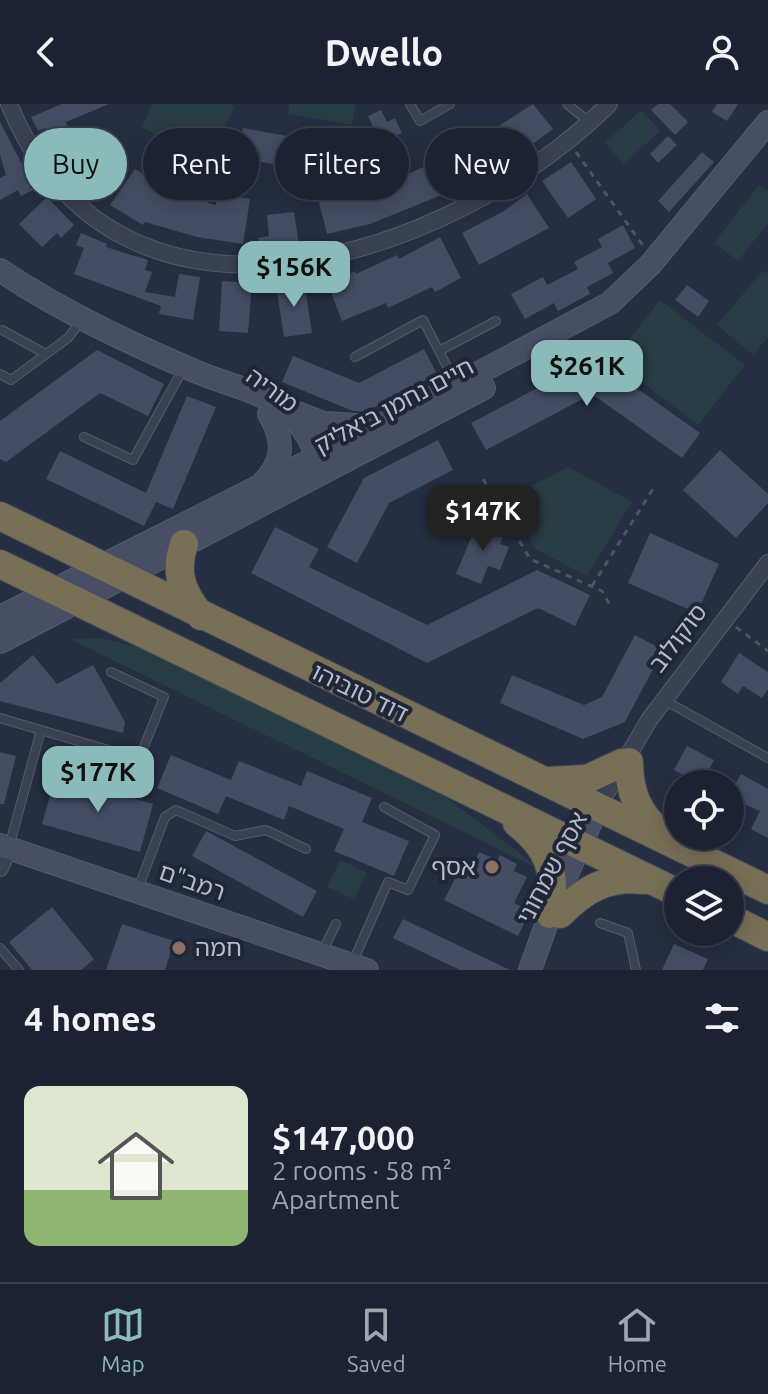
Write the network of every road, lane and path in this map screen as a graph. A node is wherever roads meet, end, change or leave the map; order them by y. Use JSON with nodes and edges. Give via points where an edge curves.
{"nodes":[{"id":1,"x":9,"y":104,"type":"edge"},
{"id":2,"x":410,"y":104,"type":"edge"},
{"id":3,"x":450,"y":104,"type":"edge"},
{"id":4,"x":567,"y":104,"type":"edge"},
{"id":5,"x":609,"y":104,"type":"edge"},
{"id":6,"x":590,"y":122,"type":"junction"},
{"id":7,"x":768,"y":122,"type":"edge"},
{"id":8,"x":569,"y":143,"type":"junction"},
{"id":9,"x":768,"y":146,"type":"edge"},
{"id":10,"x":653,"y":261,"type":"junction"},
{"id":11,"x":0,"y":270,"type":"edge"},
{"id":12,"x":82,"y":318,"type":"junction"},
{"id":13,"x":496,"y":321,"type":"dead end"},
{"id":14,"x":2,"y":330,"type":"edge"},
{"id":15,"x":439,"y":351,"type":"junction"},
{"id":16,"x":46,"y":354,"type":"junction"},
{"id":17,"x":355,"y":357,"type":"dead end"},
{"id":18,"x":190,"y":369,"type":"junction"},
{"id":19,"x":0,"y":374,"type":"edge"},
{"id":20,"x":457,"y":386,"type":"junction"},
{"id":21,"x":271,"y":408,"type":"junction"},
{"id":22,"x":381,"y":425,"type":"junction"},
{"id":23,"x":84,"y":437,"type":"dead end"},
{"id":24,"x":315,"y":465,"type":"junction"},
{"id":25,"x":483,"y":479,"type":"dead end"},
{"id":26,"x":656,"y":484,"type":"dead end"},
{"id":27,"x":259,"y":486,"type":"junction"},
{"id":28,"x":0,"y":516,"type":"edge"},
{"id":29,"x":184,"y":544,"type":"junction"},
{"id":30,"x":768,"y":563,"type":"edge"},
{"id":31,"x":0,"y":564,"type":"edge"},
{"id":32,"x":110,"y":571,"type":"junction"},
{"id":33,"x":592,"y":587,"type":"junction"},
{"id":34,"x":64,"y":596,"type":"junction"},
{"id":35,"x":610,"y":605,"type":"dead end"},
{"id":36,"x":202,"y":616,"type":"junction"},
{"id":37,"x":0,"y":617,"type":"edge"},
{"id":38,"x":725,"y":619,"type":"junction"},
{"id":39,"x":0,"y":642,"type":"edge"},
{"id":40,"x":768,"y":651,"type":"edge"},
{"id":41,"x":111,"y":672,"type":"dead end"},
{"id":42,"x":664,"y":700,"type":"junction"},
{"id":43,"x":0,"y":718,"type":"edge"},
{"id":44,"x":41,"y":730,"type":"junction"},
{"id":45,"x":628,"y":757,"type":"junction"},
{"id":46,"x":768,"y":758,"type":"edge"},
{"id":47,"x":542,"y":781,"type":"junction"},
{"id":48,"x":494,"y":805,"type":"junction"},
{"id":49,"x":384,"y":807,"type":"dead end"},
{"id":50,"x":604,"y":810,"type":"junction"},
{"id":51,"x":664,"y":835,"type":"edge"},
{"id":52,"x":664,"y":839,"type":"edge"},
{"id":53,"x":306,"y":849,"type":"dead end"},
{"id":54,"x":585,"y":849,"type":"junction"},
{"id":55,"x":686,"y":850,"type":"edge"},
{"id":56,"x":3,"y":854,"type":"edge"},
{"id":57,"x":664,"y":886,"type":"edge"},
{"id":58,"x":664,"y":887,"type":"edge"},
{"id":59,"x":768,"y":890,"type":"edge"},
{"id":60,"x":137,"y":891,"type":"junction"},
{"id":61,"x":555,"y":914,"type":"junction"},
{"id":62,"x":600,"y":923,"type":"dead end"},
{"id":63,"x":336,"y":924,"type":"dead end"},
{"id":64,"x":744,"y":925,"type":"edge"},
{"id":65,"x":768,"y":937,"type":"edge"},
{"id":66,"x":0,"y":948,"type":"edge"},
{"id":67,"x":322,"y":953,"type":"junction"},
{"id":68,"x":359,"y":967,"type":"edge"},
{"id":69,"x":19,"y":970,"type":"edge"},
{"id":70,"x":530,"y":970,"type":"edge"},
{"id":71,"x":636,"y":970,"type":"edge"}],
"edges":[{"from":1,"to":8,"type":"street","via":[[39,162],[64,193],[102,225],[170,255],[255,266],[339,255],[389,238],[499,188]]},
{"from":2,"to":3,"type":"lane","via":[[420,121]]},
{"from":4,"to":6,"type":"lane"},
{"from":5,"to":6,"type":"street"},
{"from":6,"to":8,"type":"street"},
{"from":7,"to":10,"type":"street","name":"חיים נחמן ביאליק"},
{"from":8,"to":10,"type":"path"},
{"from":9,"to":24,"type":"street","name":"חיים נחמן ביאליק","via":[[642,297],[618,315]]},
{"from":10,"to":20,"type":"street","name":"חיים נחמן ביאליק","via":[[610,303]]},
{"from":11,"to":12,"type":"street","name":"מוריה"},
{"from":12,"to":16,"type":"lane","via":[[68,338]]},
{"from":12,"to":18,"type":"street","name":"מוריה"},
{"from":13,"to":15,"type":"lane"},
{"from":14,"to":16,"type":"lane"},
{"from":15,"to":17,"type":"lane","via":[[423,320]]},
{"from":15,"to":20,"type":"lane"},
{"from":16,"to":19,"type":"lane","via":[[11,380]]},
{"from":18,"to":21,"type":"street","name":"מוריה"},
{"from":18,"to":23,"type":"lane","via":[[133,460]]},
{"from":20,"to":22,"type":"street","name":"חיים נחמן ביאליק"},
{"from":21,"to":22,"type":"street","via":[[323,423]]},
{"from":21,"to":24,"type":"street","name":"מוריה"},
{"from":21,"to":27,"type":"street","via":[[281,452]]},
{"from":22,"to":24,"type":"street","name":"חיים נחמן ביאליק"},
{"from":24,"to":27,"type":"street","name":"חיים נחמן ביאליק"},
{"from":24,"to":29,"type":"street","name":"חיים נחמן ביאליק"},
{"from":25,"to":33,"type":"path","via":[[530,559]]},
{"from":26,"to":33,"type":"path"},
{"from":27,"to":32,"type":"street","name":"חיים נחמן ביאליק"},
{"from":28,"to":32,"type":"highway","name":"דוד טוביהו"},
{"from":29,"to":32,"type":"street","name":"חיים נחמן ביאליק"},
{"from":29,"to":36,"type":"highway","via":[[181,585]]},
{"from":30,"to":38,"type":"street","name":"סוקולוב"},
{"from":31,"to":34,"type":"highway","name":"דוד טוביהו"},
{"from":32,"to":34,"type":"street","name":"חיים נחמן ביאליק"},
{"from":32,"to":36,"type":"highway","name":"דוד טוביהו"},
{"from":33,"to":35,"type":"path","via":[[602,591]]},
{"from":34,"to":37,"type":"street"},
{"from":34,"to":39,"type":"street"},
{"from":34,"to":48,"type":"highway","name":"דוד טוביהו"},
{"from":36,"to":47,"type":"highway","name":"דוד טוביהו"},
{"from":38,"to":40,"type":"path"},
{"from":38,"to":42,"type":"street","name":"סוקולוב"},
{"from":41,"to":44,"type":"lane","via":[[164,697],[139,759]]},
{"from":42,"to":45,"type":"street","name":"סוקולוב"},
{"from":42,"to":46,"type":"lane"},
{"from":43,"to":44,"type":"lane"},
{"from":44,"to":56,"type":"lane"},
{"from":45,"to":47,"type":"highway","via":[[587,779]]},
{"from":45,"to":50,"type":"street","name":"סוקולוב"},
{"from":45,"to":51,"type":"highway","via":[[641,814]]},
{"from":47,"to":50,"type":"highway","name":"דוד טוביהו"},
{"from":48,"to":54,"type":"highway"},
{"from":48,"to":61,"type":"highway","via":[[535,837],[549,860]]},
{"from":49,"to":68,"type":"lane","via":[[435,835],[408,890],[388,882]]},
{"from":50,"to":52,"type":"highway","name":"דוד טוביהו"},
{"from":50,"to":54,"type":"street","name":"אסף שמחוני"},
{"from":53,"to":60,"type":"lane","via":[[266,830],[235,836],[176,810],[165,817]]},
{"from":54,"to":57,"type":"highway"},
{"from":54,"to":61,"type":"street","name":"אסף שמחוני"},
{"from":55,"to":59,"type":"highway"},
{"from":56,"to":60,"type":"street","name":"רמב\"ם"},
{"from":58,"to":61,"type":"highway","via":[[619,879],[603,882]]},
{"from":60,"to":67,"type":"street","name":"רמב\"ם"},
{"from":61,"to":70,"type":"street","name":"אסף שמחוני"},
{"from":62,"to":71,"type":"lane","via":[[628,933]]},
{"from":63,"to":67,"type":"lane"},
{"from":64,"to":65,"type":"highway"},
{"from":66,"to":69,"type":"lane"},
{"from":67,"to":68,"type":"street","name":"רמב\"ם"}]}
